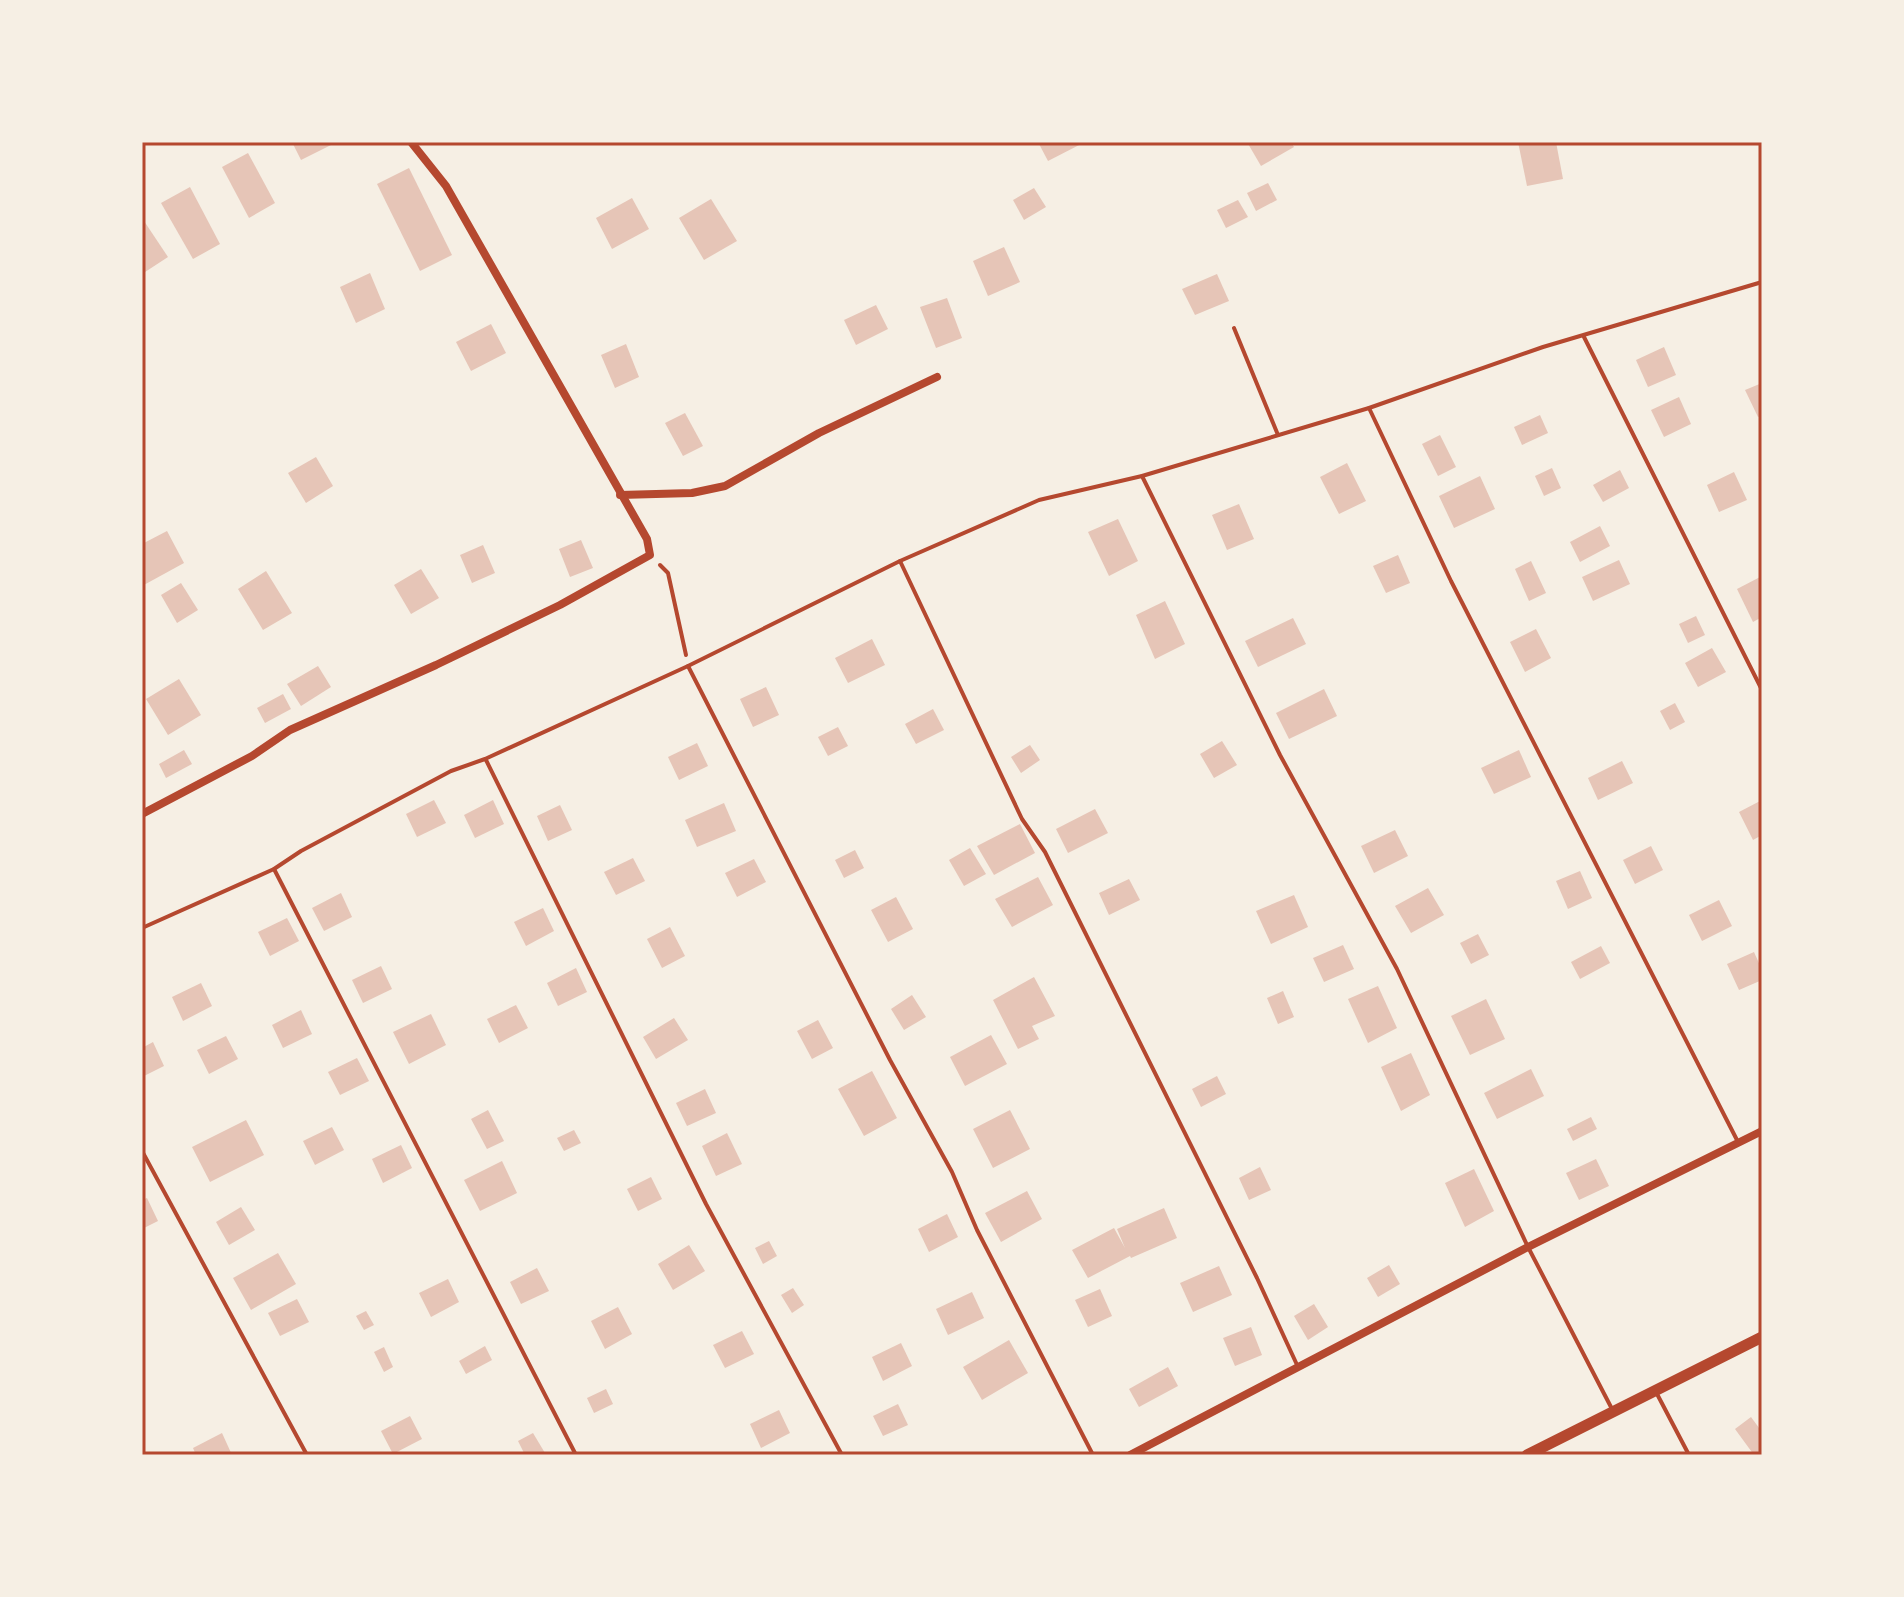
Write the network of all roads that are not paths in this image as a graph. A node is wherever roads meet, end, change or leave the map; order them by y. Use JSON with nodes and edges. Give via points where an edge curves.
{"nodes":[{"id":1,"x":411,"y":142,"type":"edge"},
{"id":2,"x":1762,"y":282,"type":"edge"},
{"id":3,"x":1234,"y":328,"type":"dead end"},
{"id":4,"x":1584,"y":337,"type":"junction"},
{"id":5,"x":937,"y":377,"type":"dead end"},
{"id":6,"x":1369,"y":408,"type":"junction"},
{"id":7,"x":1278,"y":435,"type":"junction"},
{"id":8,"x":1142,"y":476,"type":"junction"},
{"id":9,"x":620,"y":495,"type":"junction"},
{"id":10,"x":900,"y":561,"type":"junction"},
{"id":11,"x":688,"y":666,"type":"junction"},
{"id":12,"x":1762,"y":690,"type":"edge"},
{"id":13,"x":485,"y":759,"type":"junction"},
{"id":14,"x":142,"y":814,"type":"edge"},
{"id":15,"x":274,"y":869,"type":"junction"},
{"id":16,"x":142,"y":928,"type":"edge"},
{"id":17,"x":1762,"y":1131,"type":"edge"},
{"id":18,"x":1738,"y":1142,"type":"junction"},
{"id":19,"x":142,"y":1151,"type":"edge"},
{"id":20,"x":1528,"y":1247,"type":"junction"},
{"id":21,"x":1762,"y":1337,"type":"edge"},
{"id":22,"x":1298,"y":1367,"type":"junction"},
{"id":23,"x":1655,"y":1389,"type":"junction"},
{"id":24,"x":1613,"y":1411,"type":"junction"},
{"id":25,"x":307,"y":1455,"type":"edge"},
{"id":26,"x":576,"y":1455,"type":"edge"},
{"id":27,"x":842,"y":1455,"type":"edge"},
{"id":28,"x":1093,"y":1455,"type":"edge"},
{"id":29,"x":1130,"y":1455,"type":"edge"},
{"id":30,"x":1527,"y":1455,"type":"edge"},
{"id":31,"x":1689,"y":1455,"type":"edge"}],
"edges":[{"from":1,"to":9,"type":"street","via":[[446,186]]},
{"from":2,"to":4,"type":"lane"},
{"from":3,"to":7,"type":"lane"},
{"from":4,"to":6,"type":"lane"},
{"from":4,"to":12,"type":"lane"},
{"from":5,"to":9,"type":"street","via":[[819,433],[725,486],[692,493]]},
{"from":6,"to":7,"type":"lane"},
{"from":6,"to":18,"type":"lane","via":[[1451,581]]},
{"from":7,"to":8,"type":"lane"},
{"from":8,"to":10,"type":"lane","via":[[1039,500]]},
{"from":8,"to":20,"type":"lane","via":[[1280,755],[1397,969]]},
{"from":9,"to":14,"type":"street","via":[[647,539],[650,555],[560,605],[290,730]]},
{"from":10,"to":11,"type":"lane"},
{"from":10,"to":22,"type":"lane","via":[[1022,819],[1045,852]]},
{"from":11,"to":13,"type":"lane"},
{"from":11,"to":28,"type":"lane"},
{"from":13,"to":15,"type":"lane","via":[[451,771]]},
{"from":13,"to":27,"type":"lane","via":[[706,1204]]},
{"from":15,"to":16,"type":"lane"},
{"from":15,"to":26,"type":"lane"},
{"from":17,"to":18,"type":"street"},
{"from":18,"to":20,"type":"street"},
{"from":19,"to":25,"type":"lane"},
{"from":20,"to":22,"type":"street"},
{"from":20,"to":24,"type":"lane"},
{"from":21,"to":23,"type":"street"},
{"from":22,"to":29,"type":"street"},
{"from":23,"to":24,"type":"street"},
{"from":23,"to":31,"type":"lane"},
{"from":24,"to":30,"type":"street"}]}
